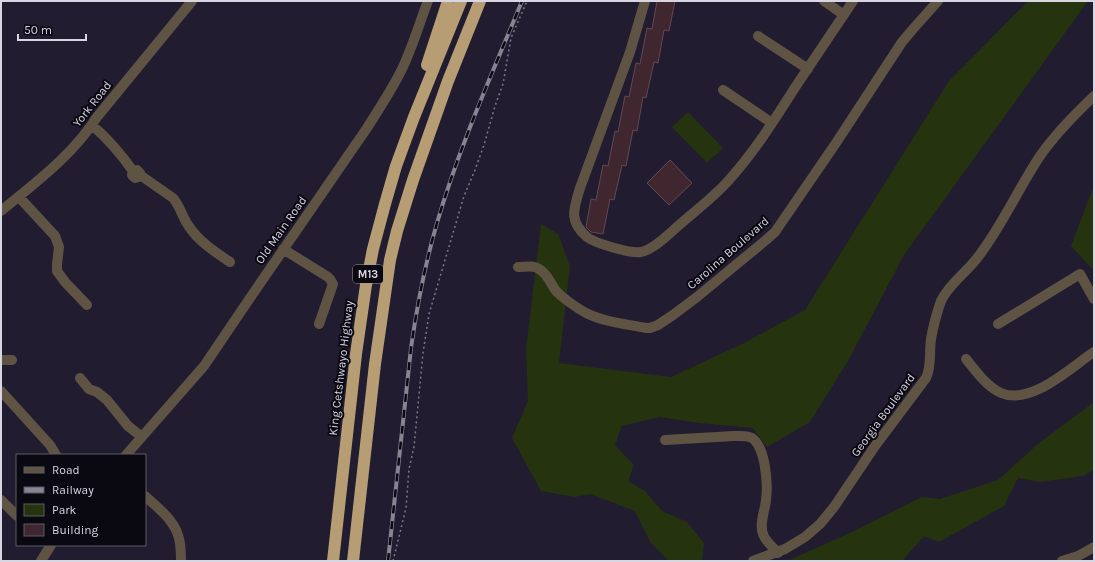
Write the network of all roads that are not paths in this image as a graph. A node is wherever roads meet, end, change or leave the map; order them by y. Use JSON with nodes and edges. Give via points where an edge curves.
{"nodes":[{"id":1,"x":192,"y":1,"type":"edge"},
{"id":2,"x":428,"y":1,"type":"edge"},
{"id":3,"x":448,"y":1,"type":"edge"},
{"id":4,"x":461,"y":1,"type":"edge"},
{"id":5,"x":480,"y":1,"type":"edge"},
{"id":6,"x":489,"y":1,"type":"edge"},
{"id":7,"x":645,"y":1,"type":"edge"},
{"id":8,"x":824,"y":1,"type":"edge"},
{"id":9,"x":853,"y":1,"type":"edge"},
{"id":10,"x":938,"y":1,"type":"edge"},
{"id":11,"x":844,"y":15,"type":"junction"},
{"id":12,"x":758,"y":36,"type":"dead end"},
{"id":13,"x":808,"y":69,"type":"junction"},
{"id":14,"x":723,"y":90,"type":"dead end"},
{"id":15,"x":1094,"y":96,"type":"edge"},
{"id":16,"x":436,"y":116,"type":"junction"},
{"id":17,"x":414,"y":117,"type":"junction"},
{"id":18,"x":772,"y":123,"type":"junction"},
{"id":19,"x":92,"y":125,"type":"junction"},
{"id":20,"x":19,"y":197,"type":"junction"},
{"id":21,"x":1,"y":211,"type":"edge"},
{"id":22,"x":283,"y":249,"type":"junction"},
{"id":23,"x":230,"y":262,"type":"dead end"},
{"id":24,"x":518,"y":267,"type":"dead end"},
{"id":25,"x":1094,"y":299,"type":"edge"},
{"id":26,"x":87,"y":305,"type":"dead end"},
{"id":27,"x":319,"y":324,"type":"dead end"},
{"id":28,"x":998,"y":324,"type":"dead end"},
{"id":29,"x":1094,"y":352,"type":"edge"},
{"id":30,"x":966,"y":359,"type":"dead end"},
{"id":31,"x":1,"y":360,"type":"edge"},
{"id":32,"x":12,"y":360,"type":"dead end"},
{"id":33,"x":80,"y":378,"type":"dead end"},
{"id":34,"x":1,"y":391,"type":"edge"},
{"id":35,"x":142,"y":437,"type":"junction"},
{"id":36,"x":665,"y":440,"type":"dead end"},
{"id":37,"x":55,"y":454,"type":"edge"},
{"id":38,"x":127,"y":454,"type":"edge"},
{"id":39,"x":146,"y":497,"type":"edge"},
{"id":40,"x":1,"y":500,"type":"edge"},
{"id":41,"x":16,"y":515,"type":"edge"},
{"id":42,"x":49,"y":546,"type":"edge"},
{"id":43,"x":1094,"y":547,"type":"edge"},
{"id":44,"x":778,"y":553,"type":"junction"},
{"id":45,"x":41,"y":561,"type":"edge"},
{"id":46,"x":181,"y":561,"type":"edge"},
{"id":47,"x":333,"y":561,"type":"edge"},
{"id":48,"x":353,"y":561,"type":"edge"},
{"id":49,"x":753,"y":561,"type":"edge"},
{"id":50,"x":1062,"y":561,"type":"edge"}],
"edges":[{"from":1,"to":19,"type":"street","name":"York Road"},
{"from":2,"to":22,"type":"street","name":"Old Main Road","via":[[414,41],[386,100]]},
{"from":3,"to":17,"type":"highway","via":[[420,86]]},
{"from":4,"to":17,"type":"highway","name":"King Cetshwayo Highway","number":"M13"},
{"from":5,"to":16,"type":"highway","number":"M13"},
{"from":6,"to":16,"type":"highway"},
{"from":7,"to":18,"type":"street","via":[[630,52],[574,208],[576,225],[587,237],[595,242],[628,251],[640,253],[649,250],[728,181]]},
{"from":8,"to":11,"type":"street"},
{"from":9,"to":11,"type":"street"},
{"from":10,"to":24,"type":"street","name":"Carolina Boulevard","via":[[900,46],[775,232],[697,297],[658,325],[646,328],[586,313],[557,292],[539,269]]},
{"from":11,"to":13,"type":"street"},
{"from":12,"to":13,"type":"street"},
{"from":13,"to":18,"type":"street"},
{"from":14,"to":18,"type":"street"},
{"from":15,"to":44,"type":"street","name":"Georgia Boulevard","via":[[1058,131],[978,258],[943,298],[931,340],[926,378],[820,524],[799,541]]},
{"from":16,"to":48,"type":"highway","number":"M13","via":[[412,180],[386,279]]},
{"from":17,"to":47,"type":"highway","name":"King Cetshwayo Highway","number":"M13","via":[[385,204],[366,285]]},
{"from":19,"to":20,"type":"street","name":"York Road","via":[[49,171]]},
{"from":19,"to":23,"type":"street","via":[[137,173],[173,198],[193,232]]},
{"from":20,"to":21,"type":"street","name":"York Road"},
{"from":20,"to":26,"type":"street","via":[[55,236],[59,247],[57,271]]},
{"from":22,"to":27,"type":"street","via":[[328,277],[333,284]]},
{"from":22,"to":35,"type":"street","name":"Old Main Road","via":[[204,366]]},
{"from":25,"to":28,"type":"street","via":[[1080,274]]},
{"from":29,"to":30,"type":"street","via":[[1046,386],[1034,392],[1018,395],[1006,395],[991,387]]},
{"from":31,"to":32,"type":"street"},
{"from":33,"to":35,"type":"street","via":[[90,389],[107,400],[128,426]]},
{"from":34,"to":37,"type":"street"},
{"from":35,"to":38,"type":"street","name":"Old Main Road"},
{"from":36,"to":44,"type":"street","via":[[734,436],[753,439],[759,448],[767,481],[762,519],[763,534]]},
{"from":39,"to":46,"type":"street","via":[[175,528],[180,541]]},
{"from":40,"to":41,"type":"street"},
{"from":42,"to":45,"type":"street"},
{"from":43,"to":50,"type":"street"},
{"from":44,"to":49,"type":"street","name":"Georgia Boulevard"}]}
